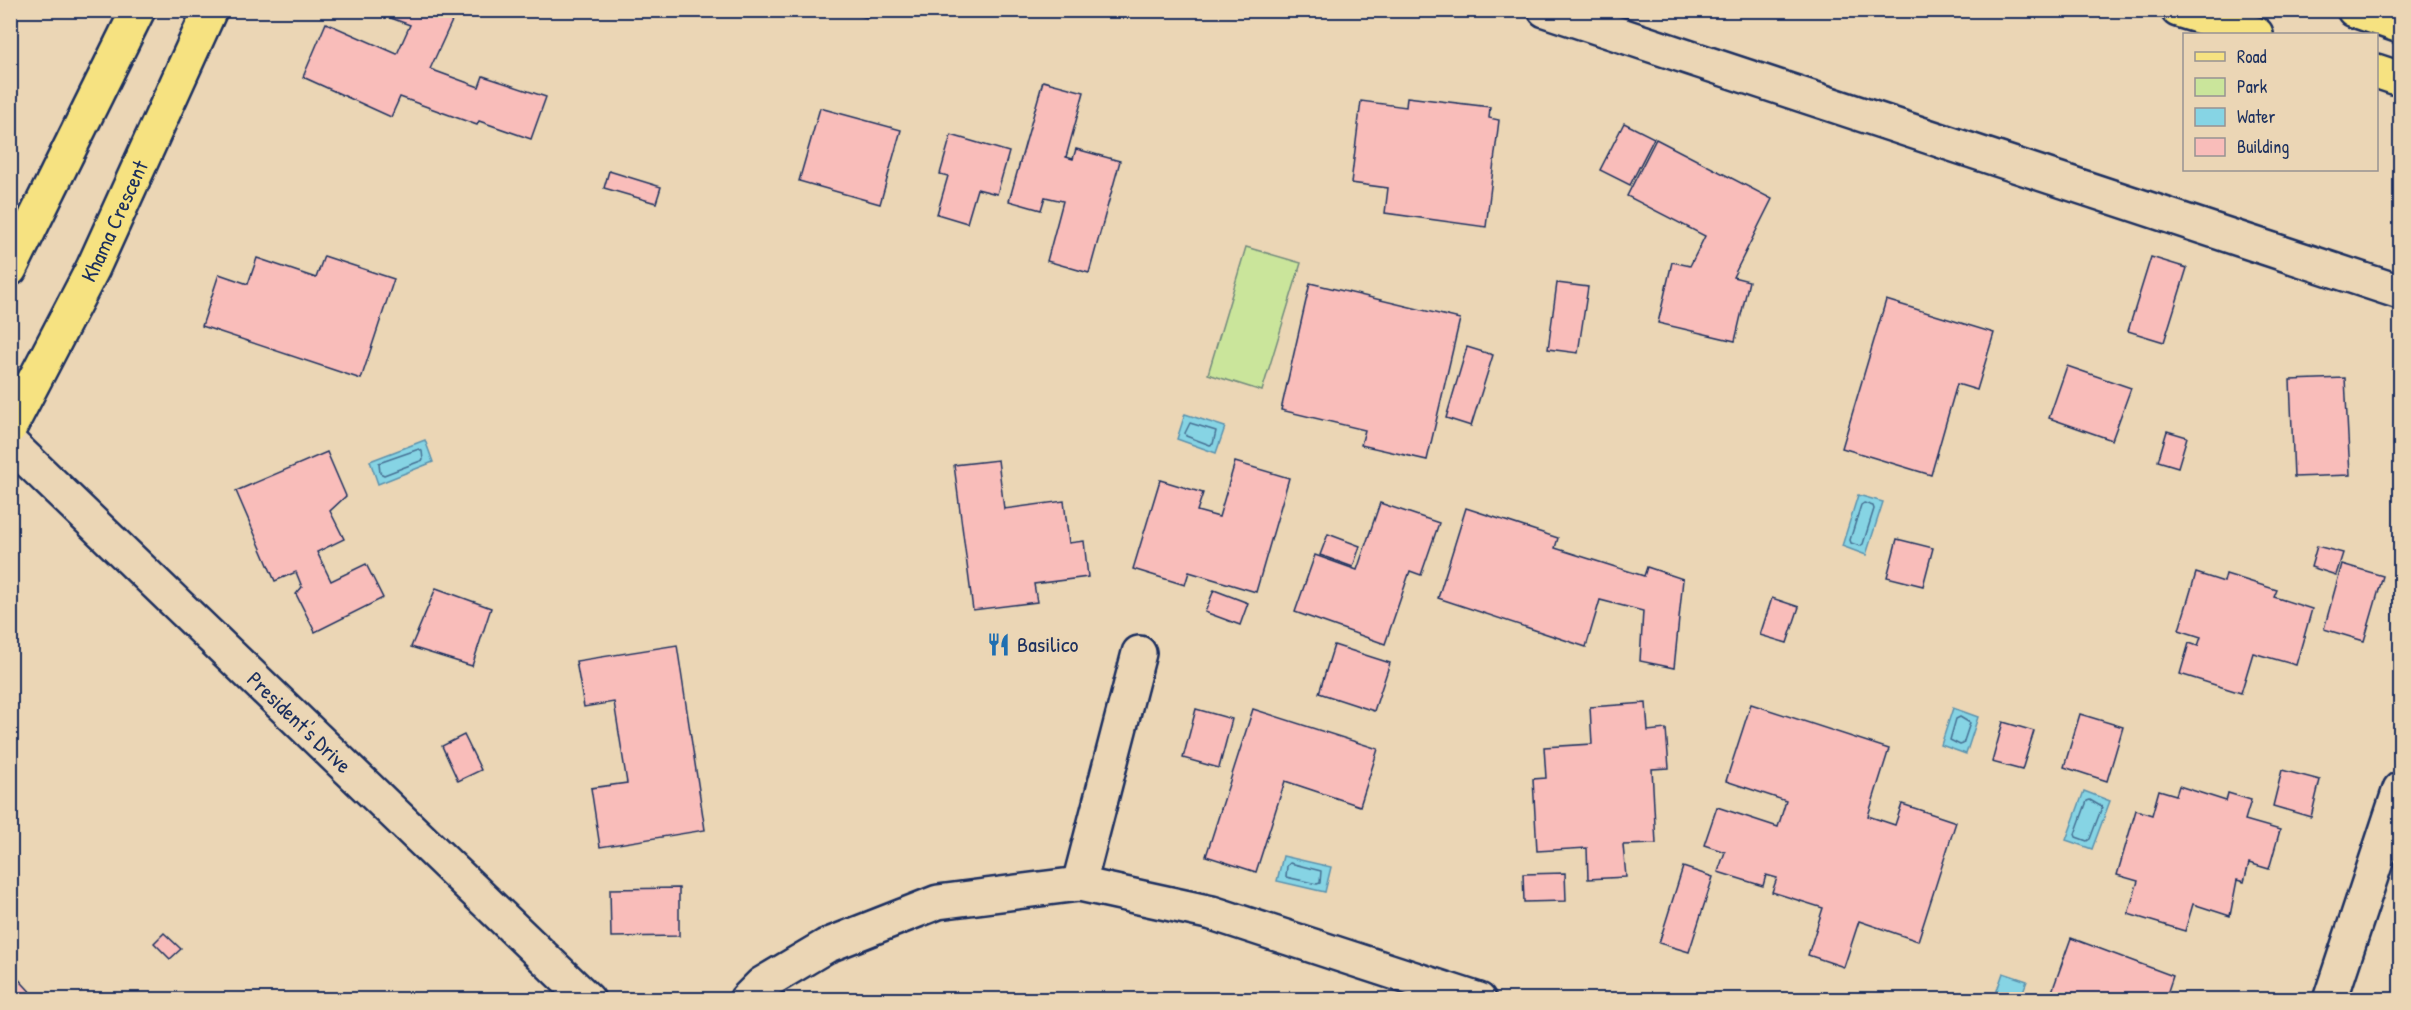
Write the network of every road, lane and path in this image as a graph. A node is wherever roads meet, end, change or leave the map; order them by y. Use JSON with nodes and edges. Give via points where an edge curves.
{"nodes":[{"id":1,"x":138,"y":10,"type":"edge"},
{"id":2,"x":210,"y":10,"type":"edge"},
{"id":3,"x":1545,"y":10,"type":"edge"},
{"id":4,"x":2178,"y":10,"type":"edge"},
{"id":5,"x":2354,"y":10,"type":"edge"},
{"id":6,"x":2400,"y":26,"type":"edge"},
{"id":7,"x":2253,"y":33,"type":"edge"},
{"id":8,"x":2378,"y":72,"type":"edge"},
{"id":9,"x":2400,"y":79,"type":"edge"},
{"id":10,"x":12,"y":265,"type":"edge"},
{"id":11,"x":2400,"y":292,"type":"edge"},
{"id":12,"x":10,"y":427,"type":"edge"},
{"id":13,"x":10,"y":443,"type":"edge"},
{"id":14,"x":1139,"y":653,"type":"dead end"},
{"id":15,"x":2400,"y":789,"type":"edge"},
{"id":16,"x":1079,"y":884,"type":"junction"},
{"id":17,"x":588,"y":999,"type":"edge"},
{"id":18,"x":746,"y":999,"type":"edge"},
{"id":19,"x":1479,"y":999,"type":"edge"},
{"id":20,"x":2330,"y":999,"type":"edge"}],
"edges":[{"from":1,"to":10,"type":"main road"},
{"from":2,"to":12,"type":"main road","name":"Khama Crescent","via":[[93,268]]},
{"from":3,"to":11,"type":"street"},
{"from":4,"to":7,"type":"main road"},
{"from":5,"to":6,"type":"main road"},
{"from":8,"to":9,"type":"main road"},
{"from":13,"to":17,"type":"street","name":"President's Drive"},
{"from":14,"to":16,"type":"street"},
{"from":15,"to":20,"type":"street"},
{"from":16,"to":18,"type":"street","via":[[938,902],[826,946],[762,984]]},
{"from":16,"to":19,"type":"street","via":[[1212,913]]}]}
